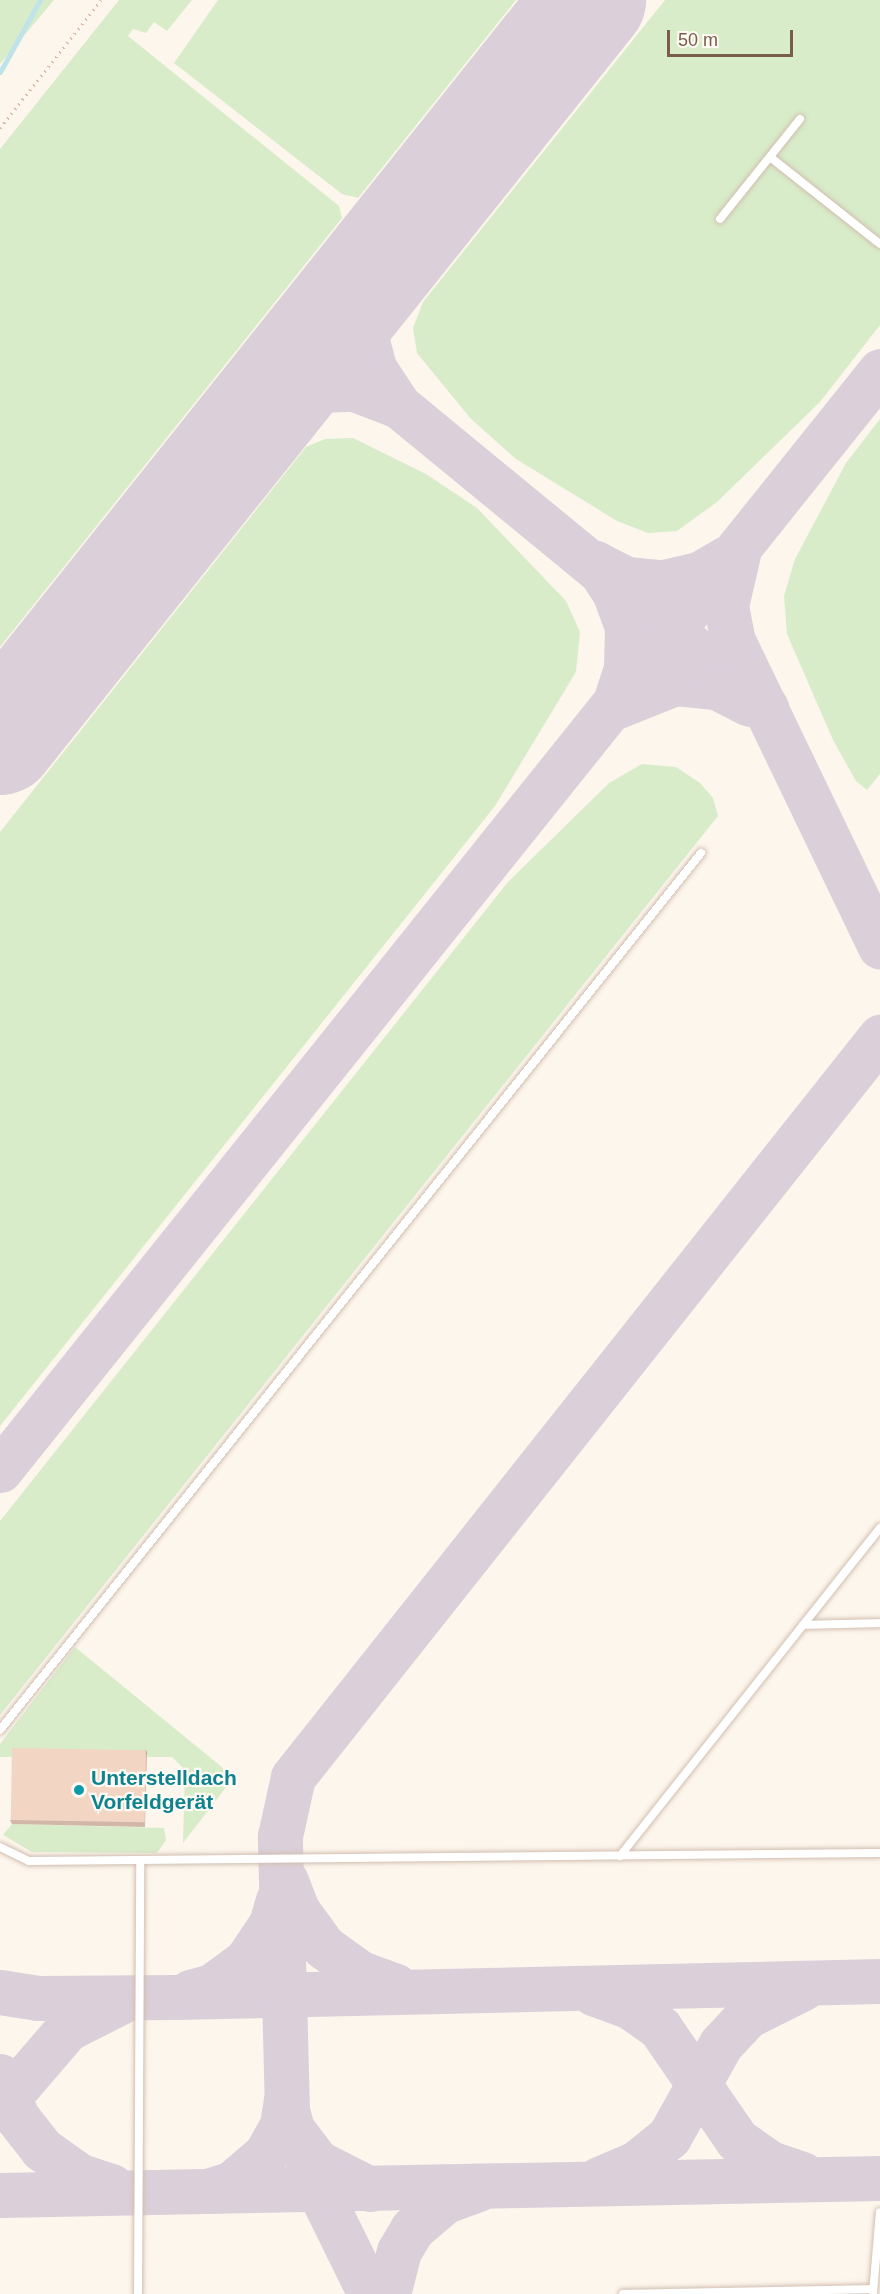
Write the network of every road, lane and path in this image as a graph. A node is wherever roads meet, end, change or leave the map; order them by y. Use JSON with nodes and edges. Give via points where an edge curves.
{"nodes":[{"id":1,"x":101,"y":0,"type":"edge"},
{"id":2,"x":800,"y":119,"type":"dead end"},
{"id":3,"x":0,"y":128,"type":"edge"},
{"id":4,"x":770,"y":158,"type":"junction"},
{"id":5,"x":720,"y":219,"type":"dead end"},
{"id":6,"x":880,"y":244,"type":"edge"},
{"id":7,"x":701,"y":853,"type":"dead end"},
{"id":8,"x":880,"y":1528,"type":"edge"},
{"id":9,"x":880,"y":1623,"type":"edge"},
{"id":10,"x":803,"y":1625,"type":"junction"},
{"id":11,"x":0,"y":1730,"type":"edge"},
{"id":12,"x":0,"y":1847,"type":"edge"},
{"id":13,"x":880,"y":1852,"type":"edge"},
{"id":14,"x":620,"y":1856,"type":"junction"},
{"id":15,"x":141,"y":1861,"type":"junction"},
{"id":16,"x":880,"y":2212,"type":"edge"},
{"id":17,"x":873,"y":2291,"type":"edge"},
{"id":18,"x":138,"y":2294,"type":"edge"},
{"id":19,"x":623,"y":2294,"type":"edge"}],
"edges":[{"from":1,"to":3,"type":"path"},
{"from":2,"to":4,"type":"lane"},
{"from":4,"to":5,"type":"lane"},
{"from":4,"to":6,"type":"lane"},
{"from":7,"to":11,"type":"lane"},
{"from":8,"to":10,"type":"lane"},
{"from":9,"to":10,"type":"lane"},
{"from":10,"to":14,"type":"lane"},
{"from":12,"to":15,"type":"lane","via":[[29,1861]]},
{"from":13,"to":14,"type":"lane"},
{"from":14,"to":15,"type":"lane"},
{"from":15,"to":18,"type":"lane"},
{"from":16,"to":17,"type":"lane"},
{"from":17,"to":19,"type":"lane"}]}
